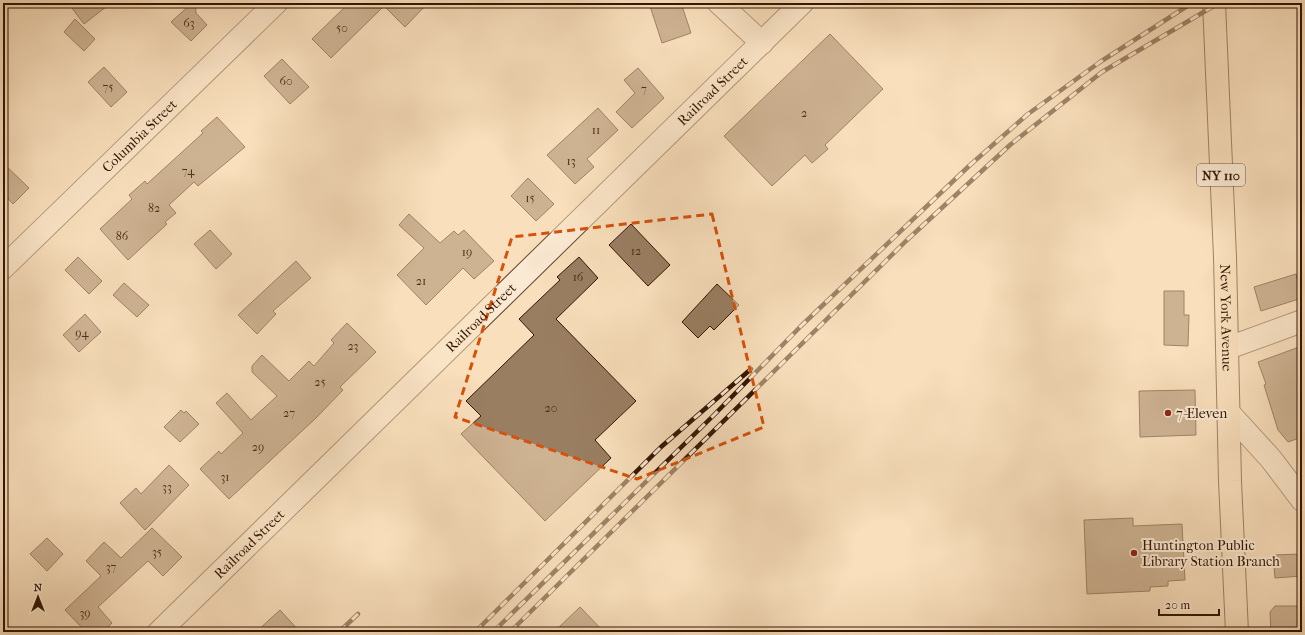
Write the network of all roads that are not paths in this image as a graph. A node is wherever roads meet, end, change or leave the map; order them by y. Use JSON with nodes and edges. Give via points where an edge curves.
{"nodes":[{"id":1,"x":276,"y":3,"type":"edge"},
{"id":2,"x":719,"y":3,"type":"edge"},
{"id":3,"x":802,"y":3,"type":"edge"},
{"id":4,"x":1214,"y":3,"type":"edge"},
{"id":5,"x":762,"y":43,"type":"junction"},
{"id":6,"x":3,"y":268,"type":"edge"},
{"id":7,"x":1302,"y":321,"type":"edge"},
{"id":8,"x":1228,"y":348,"type":"junction"},
{"id":9,"x":1229,"y":413,"type":"junction"},
{"id":10,"x":1302,"y":500,"type":"edge"},
{"id":11,"x":159,"y":632,"type":"edge"},
{"id":12,"x":1237,"y":632,"type":"edge"}],
"edges":[{"from":1,"to":6,"type":"street","name":"Columbia Street"},
{"from":2,"to":5,"type":"street"},
{"from":3,"to":5,"type":"street","name":"Railroad Street"},
{"from":4,"to":8,"type":"main road","name":"New York Avenue","number":"NY 110"},
{"from":5,"to":11,"type":"street","name":"Railroad Street"},
{"from":7,"to":8,"type":"street"},
{"from":8,"to":9,"type":"main road","name":"New York Avenue","number":"NY 110"},
{"from":9,"to":10,"type":"street","via":[[1271,459]]},
{"from":9,"to":12,"type":"main road","name":"New York Avenue","number":"NY 110"}]}
